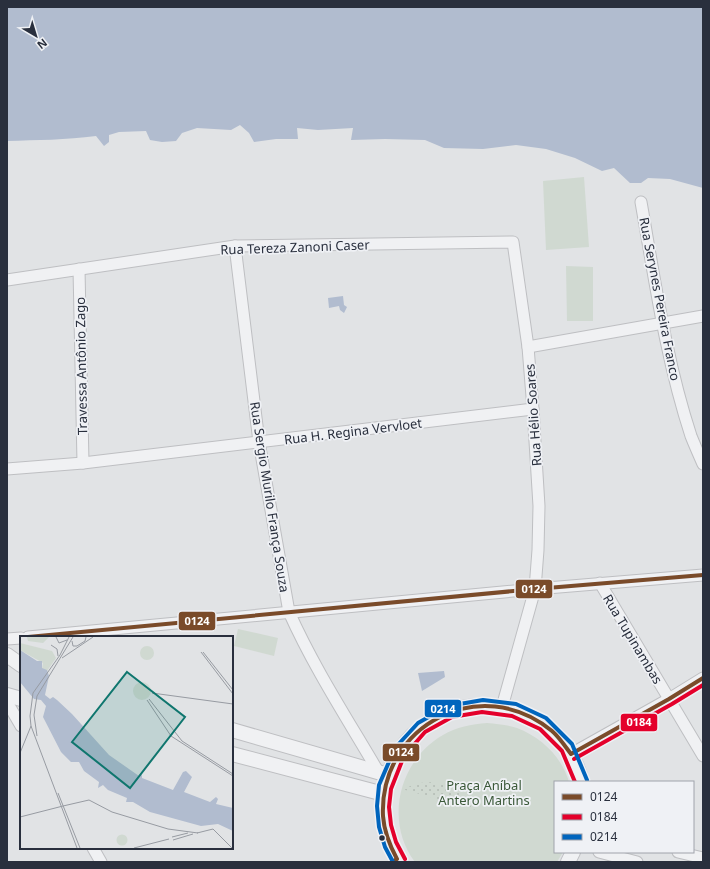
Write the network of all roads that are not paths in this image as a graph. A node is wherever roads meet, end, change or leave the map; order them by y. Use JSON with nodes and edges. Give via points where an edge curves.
{"nodes":[{"id":1,"x":641,"y":202,"type":"dead end"},
{"id":2,"x":513,"y":242,"type":"joint"},
{"id":3,"x":235,"y":246,"type":"junction"},
{"id":4,"x":79,"y":269,"type":"junction"},
{"id":5,"x":7,"y":280,"type":"edge"},
{"id":6,"x":703,"y":316,"type":"edge"},
{"id":7,"x":662,"y":323,"type":"junction"},
{"id":8,"x":528,"y":347,"type":"junction"},
{"id":9,"x":533,"y":409,"type":"junction"},
{"id":10,"x":260,"y":442,"type":"junction"},
{"id":11,"x":83,"y":463,"type":"junction"},
{"id":12,"x":703,"y":464,"type":"edge"},
{"id":13,"x":7,"y":469,"type":"edge"},
{"id":14,"x":703,"y":575,"type":"edge"},
{"id":15,"x":600,"y":583,"type":"junction"},
{"id":16,"x":535,"y":589,"type":"junction"},
{"id":17,"x":289,"y":612,"type":"junction"},
{"id":18,"x":38,"y":636,"type":"edge"},
{"id":19,"x":20,"y":638,"type":"edge"},
{"id":20,"x":7,"y":639,"type":"edge"},
{"id":21,"x":7,"y":655,"type":"edge"},
{"id":22,"x":20,"y":664,"type":"edge"},
{"id":23,"x":703,"y":678,"type":"edge"},
{"id":24,"x":7,"y":695,"type":"edge"},
{"id":25,"x":20,"y":699,"type":"edge"},
{"id":26,"x":668,"y":699,"type":"junction"},
{"id":27,"x":7,"y":702,"type":"edge"},
{"id":28,"x":502,"y":707,"type":"junction"},
{"id":29,"x":20,"y":724,"type":"edge"},
{"id":30,"x":233,"y":730,"type":"edge"},
{"id":31,"x":233,"y":754,"type":"edge"},
{"id":32,"x":571,"y":754,"type":"junction"},
{"id":33,"x":703,"y":756,"type":"edge"},
{"id":34,"x":383,"y":774,"type":"junction"},
{"id":35,"x":582,"y":781,"type":"edge"},
{"id":36,"x":384,"y":794,"type":"junction"},
{"id":37,"x":94,"y":849,"type":"edge"},
{"id":38,"x":572,"y":853,"type":"edge"},
{"id":39,"x":604,"y":853,"type":"edge"},
{"id":40,"x":682,"y":853,"type":"edge"},
{"id":41,"x":703,"y":858,"type":"edge"},
{"id":42,"x":396,"y":861,"type":"edge"},
{"id":43,"x":101,"y":862,"type":"edge"},
{"id":44,"x":568,"y":862,"type":"edge"},
{"id":45,"x":638,"y":862,"type":"edge"}],
"edges":[{"from":1,"to":7,"type":"street","name":"Rua Serynes Pereira Franco"},
{"from":2,"to":3,"type":"street","name":"Rua Tereza Zanoni Caser"},
{"from":2,"to":8,"type":"street","name":"Rua Hélio Soares"},
{"from":3,"to":4,"type":"street","name":"Rua Tereza Zanoni Caser"},
{"from":3,"to":10,"type":"street","name":"Rua Sergio Murilo França Souza"},
{"from":4,"to":5,"type":"street","name":"Rua Tereza Zanoni Caser"},
{"from":4,"to":11,"type":"street","name":"Travessa Antônio Zago"},
{"from":6,"to":7,"type":"street"},
{"from":7,"to":8,"type":"street"},
{"from":7,"to":12,"type":"street","name":"Rua Serynes Pereira Franco","via":[[679,394]]},
{"from":8,"to":9,"type":"street","name":"Rua Hélio Soares"},
{"from":9,"to":10,"type":"street","name":"Rua H. Regina Vervloet"},
{"from":9,"to":16,"type":"street","name":"Rua Hélio Soares","via":[[539,506]]},
{"from":10,"to":11,"type":"street","name":"Rua H. Regina Vervloet"},
{"from":10,"to":17,"type":"street","name":"Rua Sergio Murilo França Souza"},
{"from":11,"to":13,"type":"street","name":"Rua H. Regina Vervloet"},
{"from":14,"to":15,"type":"street"},
{"from":15,"to":16,"type":"street"},
{"from":15,"to":26,"type":"street","name":"Rua Tupinambas"},
{"from":16,"to":17,"type":"street"},
{"from":16,"to":28,"type":"street","name":"Rua Hélio Soares"},
{"from":17,"to":18,"type":"street"},
{"from":17,"to":34,"type":"street","name":"Rua Sergio Murilo França Souza","via":[[317,668]]},
{"from":19,"to":20,"type":"street"},
{"from":21,"to":22,"type":"street"},
{"from":23,"to":26,"type":"street"},
{"from":24,"to":25,"type":"street"},
{"from":26,"to":32,"type":"street"},
{"from":26,"to":33,"type":"street","name":"Rua Tupinambas"},
{"from":27,"to":29,"type":"street"},
{"from":28,"to":32,"type":"street","via":[[540,722],[552,731]]},
{"from":28,"to":34,"type":"street","via":[[486,705],[456,709],[428,722],[406,743]]},
{"from":30,"to":34,"type":"street"},
{"from":31,"to":36,"type":"street"},
{"from":32,"to":35,"type":"street"},
{"from":34,"to":36,"type":"street"},
{"from":36,"to":42,"type":"street","via":[[383,816]]},
{"from":37,"to":43,"type":"street"},
{"from":38,"to":44,"type":"street"},
{"from":39,"to":45,"type":"street"},
{"from":40,"to":41,"type":"street"}]}
